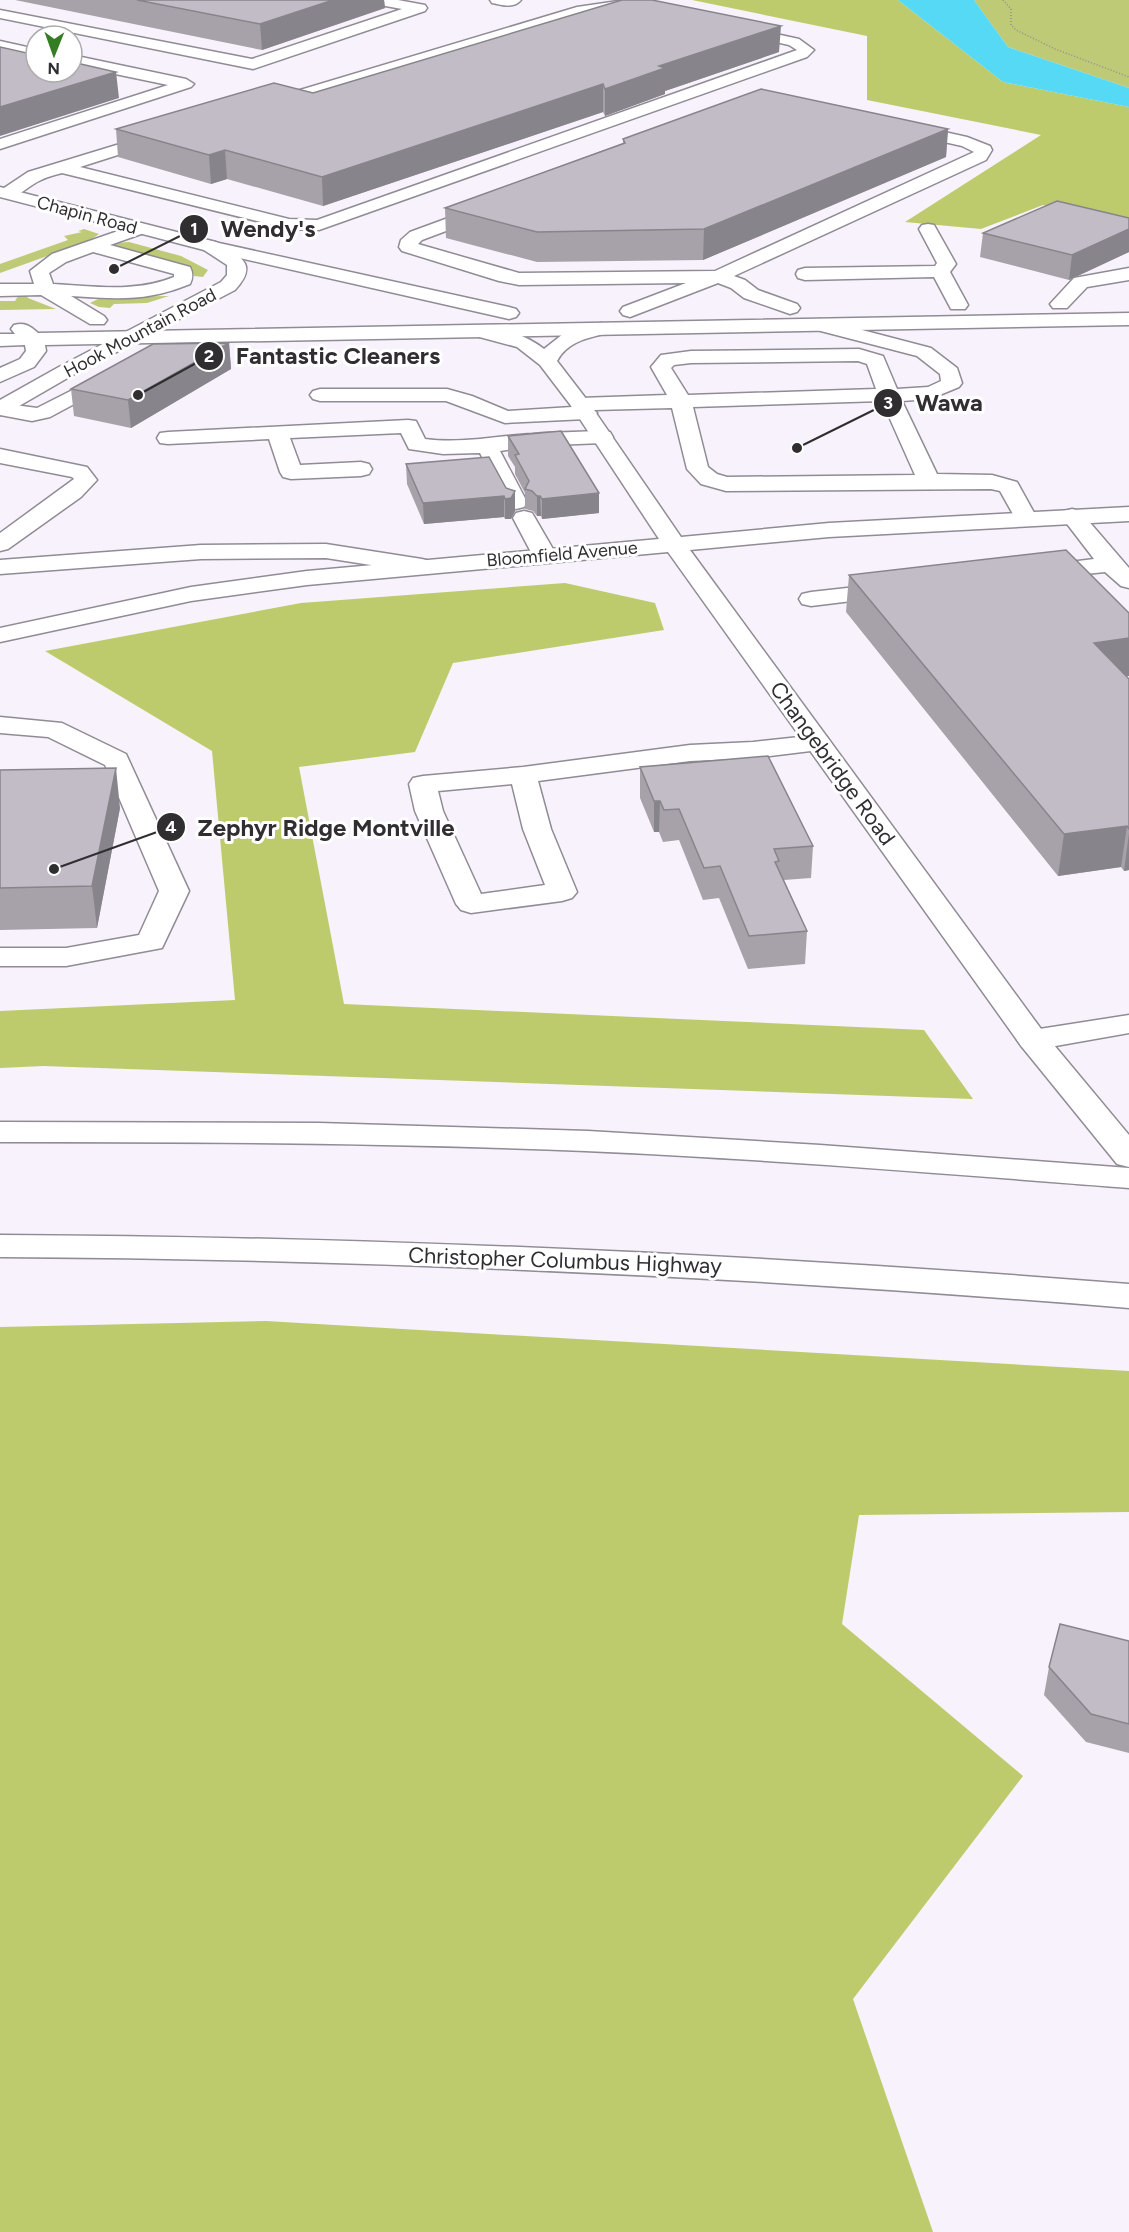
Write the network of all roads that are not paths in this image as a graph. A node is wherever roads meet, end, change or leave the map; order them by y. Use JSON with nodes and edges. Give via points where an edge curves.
{"nodes":[{"id":1,"x":374,"y":0,"type":"edge"},
{"id":2,"x":497,"y":0,"type":"edge"},
{"id":3,"x":514,"y":0,"type":"edge"},
{"id":4,"x":657,"y":13,"type":"edge"},
{"id":5,"x":0,"y":14,"type":"edge"},
{"id":6,"x":714,"y":25,"type":"edge"},
{"id":7,"x":0,"y":45,"type":"edge"},
{"id":8,"x":24,"y":50,"type":"edge"},
{"id":9,"x":84,"y":63,"type":"edge"},
{"id":10,"x":253,"y":109,"type":"edge"},
{"id":11,"x":174,"y":133,"type":"edge"},
{"id":12,"x":0,"y":144,"type":"edge"},
{"id":13,"x":60,"y":167,"type":"junction"},
{"id":14,"x":4,"y":193,"type":"edge"},
{"id":15,"x":138,"y":229,"type":"junction"},
{"id":16,"x":928,"y":229,"type":"dead end"},
{"id":17,"x":92,"y":246,"type":"junction"},
{"id":18,"x":210,"y":246,"type":"junction"},
{"id":19,"x":940,"y":271,"type":"junction"},
{"id":20,"x":805,"y":274,"type":"dead end"},
{"id":21,"x":1129,"y":274,"type":"edge"},
{"id":22,"x":718,"y":277,"type":"junction"},
{"id":23,"x":45,"y":289,"type":"junction"},
{"id":24,"x":0,"y":290,"type":"edge"},
{"id":25,"x":1129,"y":303,"type":"edge"},
{"id":26,"x":1060,"y":304,"type":"junction"},
{"id":27,"x":958,"y":305,"type":"junction"},
{"id":28,"x":790,"y":308,"type":"junction"},
{"id":29,"x":630,"y":311,"type":"junction"},
{"id":30,"x":509,"y":313,"type":"junction"},
{"id":31,"x":168,"y":318,"type":"junction"},
{"id":32,"x":1129,"y":319,"type":"edge"},
{"id":33,"x":97,"y":320,"type":"junction"},
{"id":34,"x":5,"y":321,"type":"edge"},
{"id":35,"x":939,"y":322,"type":"junction"},
{"id":36,"x":820,"y":324,"type":"junction"},
{"id":37,"x":601,"y":329,"type":"junction"},
{"id":38,"x":478,"y":331,"type":"junction"},
{"id":39,"x":232,"y":335,"type":"junction"},
{"id":40,"x":132,"y":336,"type":"junction"},
{"id":41,"x":34,"y":339,"type":"junction"},
{"id":42,"x":0,"y":340,"type":"edge"},
{"id":43,"x":924,"y":352,"type":"junction"},
{"id":44,"x":187,"y":356,"type":"edge"},
{"id":45,"x":547,"y":361,"type":"junction"},
{"id":46,"x":126,"y":370,"type":"edge"},
{"id":47,"x":0,"y":376,"type":"edge"},
{"id":48,"x":320,"y":395,"type":"dead end"},
{"id":49,"x":889,"y":395,"type":"junction"},
{"id":50,"x":681,"y":401,"type":"junction"},
{"id":51,"x":0,"y":409,"type":"edge"},
{"id":52,"x":583,"y":409,"type":"junction"},
{"id":53,"x":277,"y":432,"type":"junction"},
{"id":54,"x":602,"y":436,"type":"junction"},
{"id":55,"x":168,"y":438,"type":"dead end"},
{"id":56,"x":487,"y":446,"type":"junction"},
{"id":57,"x":0,"y":456,"type":"edge"},
{"id":58,"x":362,"y":469,"type":"dead end"},
{"id":59,"x":929,"y":481,"type":"junction"},
{"id":60,"x":1129,"y":514,"type":"edge"},
{"id":61,"x":1072,"y":516,"type":"junction"},
{"id":62,"x":1026,"y":518,"type":"junction"},
{"id":63,"x":0,"y":544,"type":"edge"},
{"id":64,"x":674,"y":544,"type":"junction"},
{"id":65,"x":545,"y":556,"type":"junction"},
{"id":66,"x":1111,"y":564,"type":"junction"},
{"id":67,"x":422,"y":566,"type":"junction"},
{"id":68,"x":0,"y":567,"type":"edge"},
{"id":69,"x":1019,"y":575,"type":"edge"},
{"id":70,"x":1129,"y":581,"type":"edge"},
{"id":71,"x":915,"y":587,"type":"edge"},
{"id":72,"x":811,"y":599,"type":"dead end"},
{"id":73,"x":0,"y":635,"type":"edge"},
{"id":74,"x":0,"y":725,"type":"edge"},
{"id":75,"x":818,"y":743,"type":"junction"},
{"id":76,"x":523,"y":775,"type":"junction"},
{"id":77,"x":0,"y":957,"type":"edge"},
{"id":78,"x":1129,"y":1024,"type":"edge"},
{"id":79,"x":1033,"y":1040,"type":"junction"},
{"id":80,"x":0,"y":1132,"type":"edge"},
{"id":81,"x":1129,"y":1157,"type":"edge"},
{"id":82,"x":1129,"y":1178,"type":"edge"},
{"id":83,"x":0,"y":1246,"type":"edge"},
{"id":84,"x":1129,"y":1296,"type":"edge"}],
"edges":[{"from":1,"to":5,"type":"main road","via":[[420,8],[253,64]]},
{"from":2,"to":3,"type":"main road"},
{"from":4,"to":10,"type":"main road","via":[[618,5],[582,10]]},
{"from":6,"to":13,"type":"main road","via":[[794,42],[807,50],[319,225],[289,224]]},
{"from":7,"to":8,"type":"main road"},
{"from":9,"to":12,"type":"main road","via":[[186,84]]},
{"from":11,"to":13,"type":"main road"},
{"from":13,"to":14,"type":"main road"},
{"from":14,"to":15,"type":"main road","name":"Chapin Road"},
{"from":15,"to":17,"type":"main road"},
{"from":15,"to":18,"type":"main road","name":"Chapin Road"},
{"from":16,"to":19,"type":"main road","via":[[947,264]]},
{"from":17,"to":23,"type":"main road","via":[[59,258],[39,271]]},
{"from":17,"to":23,"type":"main road","via":[[183,272],[183,280],[159,290],[126,294]]},
{"from":18,"to":30,"type":"main road","name":"Chapin Road"},
{"from":18,"to":31,"type":"main road","name":"Hook Mountain Road","via":[[236,262],[236,278]]},
{"from":19,"to":20,"type":"main road"},
{"from":19,"to":27,"type":"main road"},
{"from":21,"to":26,"type":"main road","via":[[1081,282]]},
{"from":22,"to":22,"type":"main road","via":[[519,279],[413,250],[408,244],[416,236],[768,106],[801,105],[967,142],[984,150],[980,156]]},
{"from":22,"to":28,"type":"main road"},
{"from":22,"to":29,"type":"main road"},
{"from":23,"to":24,"type":"main road"},
{"from":23,"to":33,"type":"main road"},
{"from":25,"to":26,"type":"main road"},
{"from":26,"to":27,"type":"main road"},
{"from":27,"to":28,"type":"main road"},
{"from":28,"to":29,"type":"main road"},
{"from":29,"to":30,"type":"main road"},
{"from":30,"to":31,"type":"main road"},
{"from":31,"to":33,"type":"main road"},
{"from":31,"to":40,"type":"main road","name":"Hook Mountain Road"},
{"from":32,"to":35,"type":"main road"},
{"from":33,"to":34,"type":"main road"},
{"from":34,"to":41,"type":"main road"},
{"from":35,"to":36,"type":"main road"},
{"from":35,"to":43,"type":"main road","via":[[924,340]]},
{"from":36,"to":37,"type":"main road"},
{"from":36,"to":43,"type":"main road"},
{"from":37,"to":38,"type":"main road"},
{"from":37,"to":45,"type":"main road","via":[[557,344]]},
{"from":38,"to":39,"type":"main road"},
{"from":38,"to":45,"type":"main road","name":"Changebridge Road","via":[[524,343]]},
{"from":39,"to":40,"type":"main road"},
{"from":39,"to":44,"type":"main road","via":[[215,351]]},
{"from":40,"to":41,"type":"main road"},
{"from":40,"to":51,"type":"main road","name":"Hook Mountain Road"},
{"from":41,"to":42,"type":"main road"},
{"from":41,"to":47,"type":"main road","via":[[36,351],[27,363]]},
{"from":43,"to":49,"type":"main road","via":[[950,372],[952,383],[942,390],[920,395]]},
{"from":45,"to":52,"type":"main road","name":"Changebridge Road"},
{"from":46,"to":51,"type":"main road","via":[[42,413]]},
{"from":48,"to":52,"type":"main road","via":[[447,395],[505,417]]},
{"from":49,"to":50,"type":"main road"},
{"from":49,"to":50,"type":"main road","via":[[876,360],[859,355],[668,359],[661,367]]},
{"from":49,"to":59,"type":"main road"},
{"from":50,"to":52,"type":"main road"},
{"from":50,"to":59,"type":"main road","via":[[698,469],[709,478],[726,483]]},
{"from":52,"to":54,"type":"main road","name":"Changebridge Road"},
{"from":53,"to":55,"type":"main road"},
{"from":53,"to":56,"type":"main road","via":[[408,426],[417,444],[443,448]]},
{"from":53,"to":58,"type":"main road","via":[[291,472]]},
{"from":54,"to":56,"type":"main road"},
{"from":54,"to":64,"type":"main road","name":"Changebridge Road"},
{"from":56,"to":65,"type":"main road"},
{"from":57,"to":63,"type":"main road","via":[[79,472],[86,480]]},
{"from":59,"to":62,"type":"main road","via":[[992,482],[1010,487]]},
{"from":60,"to":61,"type":"main road","name":"Bloomfield Avenue"},
{"from":61,"to":62,"type":"main road","name":"Bloomfield Avenue"},
{"from":61,"to":66,"type":"main road"},
{"from":62,"to":64,"type":"main road","name":"Bloomfield Avenue"},
{"from":64,"to":65,"type":"main road","name":"Bloomfield Avenue"},
{"from":64,"to":75,"type":"main road","name":"Changebridge Road"},
{"from":65,"to":67,"type":"main road","name":"Bloomfield Avenue"},
{"from":66,"to":69,"type":"main road"},
{"from":66,"to":70,"type":"main road"},
{"from":67,"to":68,"type":"main road","via":[[326,551],[201,552]]},
{"from":67,"to":73,"type":"main road","name":"Bloomfield Avenue","via":[[191,594]]},
{"from":71,"to":72,"type":"main road"},
{"from":74,"to":77,"type":"main road","via":[[53,729],[116,760],[113,782],[174,891],[151,942],[66,957]]},
{"from":75,"to":76,"type":"main road","via":[[690,753]]},
{"from":75,"to":79,"type":"main road","name":"Changebridge Road"},
{"from":76,"to":76,"type":"main road","via":[[423,784],[429,811],[471,904],[562,892],[537,830]]},
{"from":78,"to":79,"type":"main road"},
{"from":79,"to":81,"type":"main road","name":"Changebridge Road"},
{"from":80,"to":82,"type":"main road","via":[[513,1138]]},
{"from":83,"to":84,"type":"main road","name":"Christopher Columbus Highway","via":[[302,1250],[691,1264]]}]}
